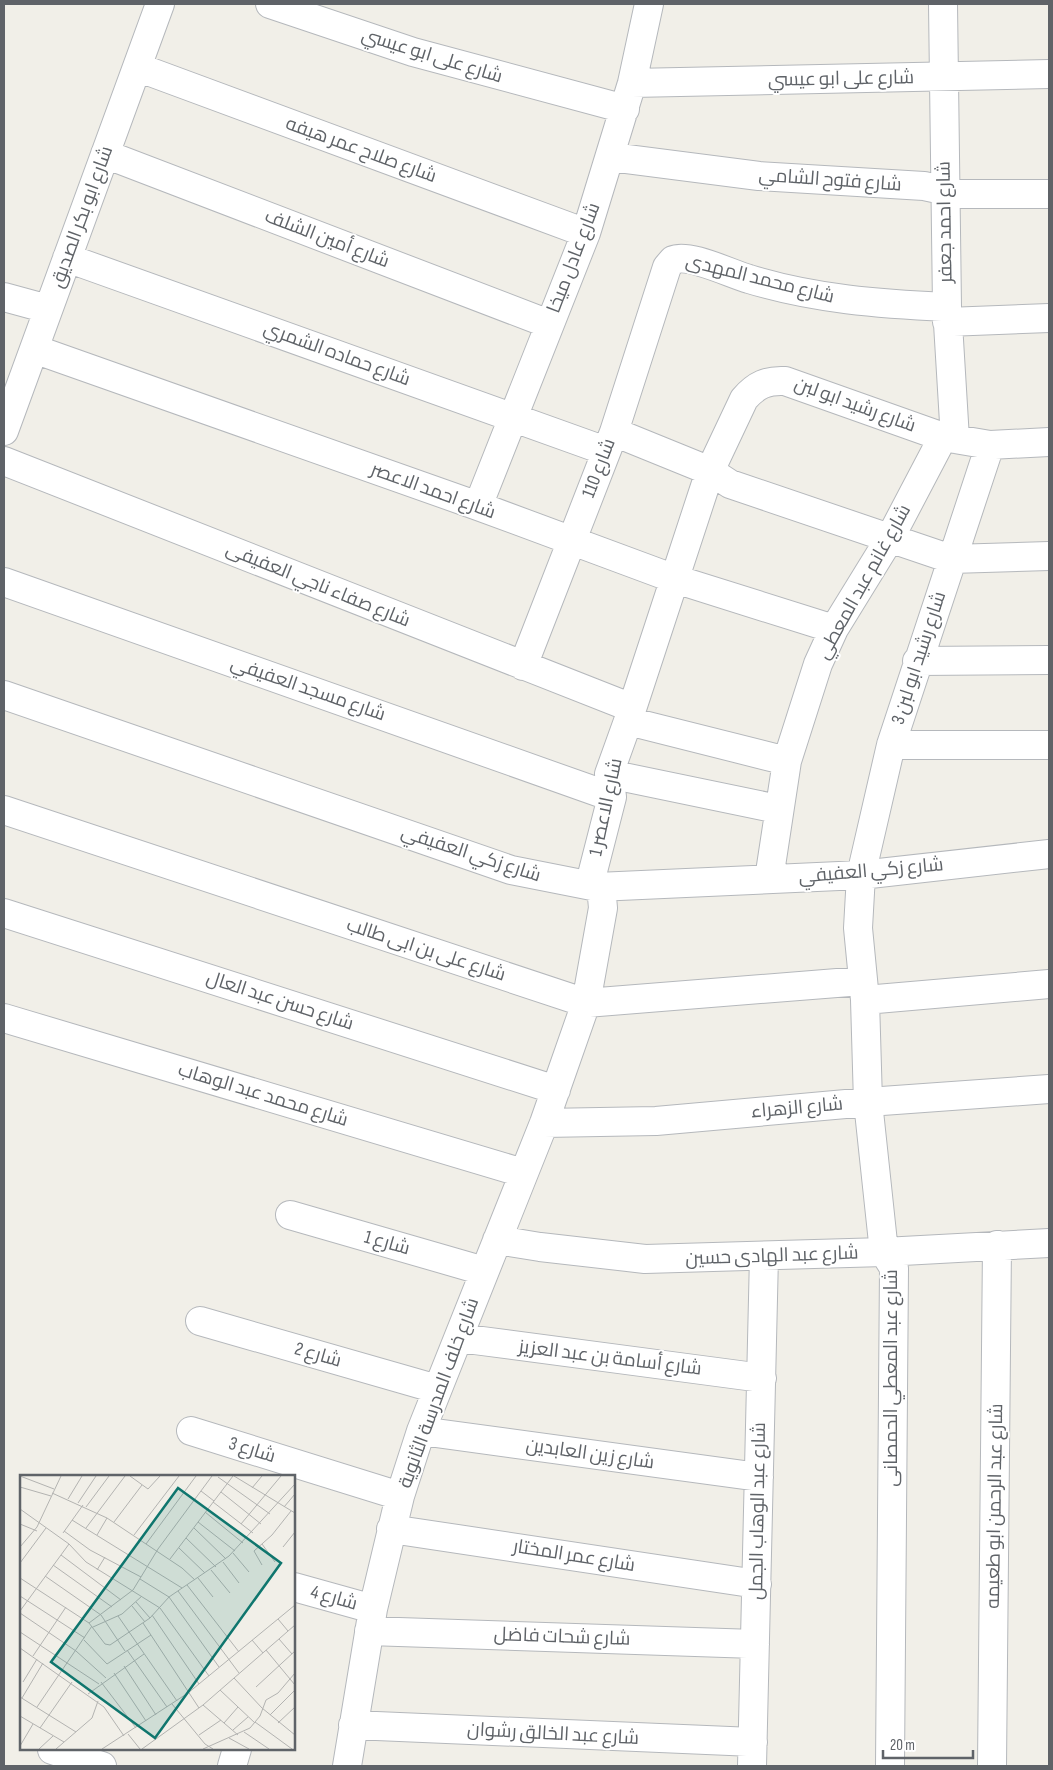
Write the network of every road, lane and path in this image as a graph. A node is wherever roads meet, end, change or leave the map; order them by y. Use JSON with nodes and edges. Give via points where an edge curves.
{"nodes":[{"id":1,"x":160,"y":4,"type":"edge"},
{"id":2,"x":270,"y":4,"type":"edge"},
{"id":3,"x":649,"y":4,"type":"edge"},
{"id":4,"x":943,"y":4,"type":"edge"},
{"id":5,"x":137,"y":67,"type":"junction"},
{"id":6,"x":1049,"y":74,"type":"edge"},
{"id":7,"x":942,"y":78,"type":"junction"},
{"id":8,"x":632,"y":83,"type":"junction"},
{"id":9,"x":625,"y":109,"type":"junction"},
{"id":10,"x":105,"y":154,"type":"junction"},
{"id":11,"x":611,"y":157,"type":"junction"},
{"id":12,"x":945,"y":194,"type":"junction"},
{"id":13,"x":1049,"y":194,"type":"edge"},
{"id":14,"x":586,"y":233,"type":"junction"},
{"id":15,"x":67,"y":258,"type":"junction"},
{"id":16,"x":667,"y":267,"type":"joint"},
{"id":17,"x":4,"y":296,"type":"edge"},
{"id":18,"x":48,"y":309,"type":"junction"},
{"id":19,"x":947,"y":315,"type":"junction"},
{"id":20,"x":1049,"y":318,"type":"edge"},
{"id":21,"x":549,"y":324,"type":"junction"},
{"id":22,"x":34,"y":349,"type":"junction"},
{"id":23,"x":513,"y":417,"type":"junction"},
{"id":24,"x":4,"y":431,"type":"edge"},
{"id":25,"x":949,"y":438,"type":"junction"},
{"id":26,"x":610,"y":441,"type":"junction"},
{"id":27,"x":1049,"y":442,"type":"edge"},
{"id":28,"x":990,"y":445,"type":"junction"},
{"id":29,"x":4,"y":461,"type":"edge"},
{"id":30,"x":710,"y":471,"type":"junction"},
{"id":31,"x":478,"y":506,"type":"junction"},
{"id":32,"x":890,"y":538,"type":"junction"},
{"id":33,"x":571,"y":541,"type":"junction"},
{"id":34,"x":1049,"y":556,"type":"edge"},
{"id":35,"x":951,"y":559,"type":"junction"},
{"id":36,"x":675,"y":580,"type":"junction"},
{"id":37,"x":4,"y":582,"type":"edge"},
{"id":38,"x":834,"y":629,"type":"junction"},
{"id":39,"x":1049,"y":660,"type":"edge"},
{"id":40,"x":917,"y":661,"type":"junction"},
{"id":41,"x":523,"y":666,"type":"junction"},
{"id":42,"x":4,"y":695,"type":"edge"},
{"id":43,"x":630,"y":715,"type":"junction"},
{"id":44,"x":891,"y":745,"type":"junction"},
{"id":45,"x":1049,"y":745,"type":"edge"},
{"id":46,"x":787,"y":761,"type":"junction"},
{"id":47,"x":610,"y":785,"type":"junction"},
{"id":48,"x":778,"y":809,"type":"junction"},
{"id":49,"x":4,"y":810,"type":"edge"},
{"id":50,"x":1049,"y":854,"type":"edge"},
{"id":51,"x":861,"y":875,"type":"junction"},
{"id":52,"x":768,"y":879,"type":"junction"},
{"id":53,"x":597,"y":887,"type":"junction"},
{"id":54,"x":4,"y":913,"type":"edge"},
{"id":55,"x":1049,"y":984,"type":"edge"},
{"id":56,"x":863,"y":991,"type":"junction"},
{"id":57,"x":586,"y":1003,"type":"junction"},
{"id":58,"x":4,"y":1018,"type":"edge"},
{"id":59,"x":1049,"y":1089,"type":"edge"},
{"id":60,"x":556,"y":1090,"type":"junction"},
{"id":61,"x":868,"y":1102,"type":"junction"},
{"id":62,"x":544,"y":1123,"type":"junction"},
{"id":63,"x":522,"y":1172,"type":"junction"},
{"id":64,"x":290,"y":1215,"type":"dead end"},
{"id":65,"x":497,"y":1240,"type":"junction"},
{"id":66,"x":1049,"y":1243,"type":"edge"},
{"id":67,"x":997,"y":1245,"type":"junction"},
{"id":68,"x":884,"y":1252,"type":"junction"},
{"id":69,"x":764,"y":1256,"type":"junction"},
{"id":70,"x":484,"y":1271,"type":"junction"},
{"id":71,"x":200,"y":1321,"type":"dead end"},
{"id":72,"x":459,"y":1338,"type":"junction"},
{"id":73,"x":762,"y":1378,"type":"junction"},
{"id":74,"x":437,"y":1389,"type":"junction"},
{"id":75,"x":191,"y":1431,"type":"dead end"},
{"id":76,"x":421,"y":1431,"type":"junction"},
{"id":77,"x":759,"y":1477,"type":"junction"},
{"id":78,"x":400,"y":1496,"type":"junction"},
{"id":79,"x":391,"y":1529,"type":"junction"},
{"id":80,"x":757,"y":1584,"type":"junction"},
{"id":81,"x":295,"y":1587,"type":"edge"},
{"id":82,"x":371,"y":1620,"type":"junction"},
{"id":83,"x":755,"y":1644,"type":"junction"},
{"id":84,"x":354,"y":1725,"type":"junction"},
{"id":85,"x":52,"y":1750,"type":"dead end"},
{"id":86,"x":238,"y":1750,"type":"edge"},
{"id":87,"x":753,"y":1754,"type":"edge"},
{"id":88,"x":102,"y":1766,"type":"edge"},
{"id":89,"x":232,"y":1766,"type":"edge"},
{"id":90,"x":348,"y":1766,"type":"edge"},
{"id":91,"x":890,"y":1766,"type":"edge"},
{"id":92,"x":992,"y":1766,"type":"edge"}],
"edges":[{"from":1,"to":5,"type":"street","name":"شارع ابو بكر الصديق"},
{"from":2,"to":9,"type":"street","name":"شارع على ابو عيسي","via":[[422,55]]},
{"from":3,"to":8,"type":"street","name":"شارع عادل ميخا"},
{"from":4,"to":7,"type":"street","name":"شارع احمد جعفر"},
{"from":5,"to":10,"type":"street","name":"شارع ابو بكر الصديق"},
{"from":5,"to":14,"type":"street","name":"شارع صلاح عمر هيفه"},
{"from":6,"to":7,"type":"street","name":"شارع على ابو عيسي"},
{"from":7,"to":8,"type":"street","name":"شارع على ابو عيسي"},
{"from":7,"to":12,"type":"street","name":"شارع احمد جعفر"},
{"from":8,"to":9,"type":"street","name":"شارع عادل ميخا"},
{"from":9,"to":11,"type":"street","name":"شارع عادل ميخا"},
{"from":10,"to":15,"type":"street","name":"شارع ابو بكر الصديق"},
{"from":10,"to":21,"type":"street","name":"شارع أمين الشلف"},
{"from":11,"to":12,"type":"street","name":"شارع فتوح الشامي","via":[[759,176],[924,186]]},
{"from":11,"to":14,"type":"street","name":"شارع عادل ميخا"},
{"from":12,"to":13,"type":"street","name":"شارع فتوح الشامي"},
{"from":12,"to":19,"type":"street","name":"شارع احمد جعفر"},
{"from":14,"to":21,"type":"street","name":"شارع عادل ميخا"},
{"from":15,"to":18,"type":"street","name":"شارع ابو بكر الصديق"},
{"from":15,"to":23,"type":"street","name":"شارع حماده الشمري"},
{"from":16,"to":19,"type":"street","name":"شارع محمد المهدى","via":[[672,260],[682,258],[750,280],[814,295]]},
{"from":16,"to":26,"type":"street","name":"شارع 110"},
{"from":17,"to":18,"type":"street"},
{"from":18,"to":22,"type":"street","name":"شارع ابو بكر الصديق"},
{"from":19,"to":20,"type":"street","name":"شارع محمد المهدى"},
{"from":19,"to":25,"type":"street","name":"شارع احمد جعفر"},
{"from":21,"to":23,"type":"street","name":"شارع عادل ميخا"},
{"from":22,"to":24,"type":"street","name":"شارع ابو بكر الصديق"},
{"from":22,"to":31,"type":"street","name":"شارع احمد الاعصر"},
{"from":23,"to":26,"type":"street","name":"شارع حماده الشمري"},
{"from":23,"to":31,"type":"street","name":"شارع عادل ميخا"},
{"from":25,"to":28,"type":"street","name":"شارع رشيد ابو لبن"},
{"from":25,"to":30,"type":"street","name":"شارع رشيد ابو لبن","via":[[785,381],[774,380],[752,390],[744,399]]},
{"from":25,"to":32,"type":"street","name":"شارع غانم عبد المعطي"},
{"from":26,"to":30,"type":"street","name":"شارع حماده الشمري"},
{"from":26,"to":33,"type":"street","name":"شارع 110"},
{"from":27,"to":28,"type":"street","name":"شارع رشيد ابو لبن"},
{"from":28,"to":35,"type":"street","name":"شارع رشيد ابو لبن 3"},
{"from":29,"to":41,"type":"street","name":"شارع صفاء ناجي العفيفى"},
{"from":30,"to":32,"type":"street","name":"شارع حماده الشمري","via":[[730,484]]},
{"from":30,"to":36,"type":"street","name":"شارع الاعصر 1"},
{"from":31,"to":33,"type":"street","name":"شارع احمد الاعصر"},
{"from":32,"to":35,"type":"street","name":"شارع حماده الشمري"},
{"from":32,"to":38,"type":"street","name":"شارع غانم عبد المعطي"},
{"from":33,"to":36,"type":"street","name":"شارع احمد الاعصر"},
{"from":33,"to":41,"type":"street","name":"شارع 110"},
{"from":34,"to":35,"type":"street"},
{"from":35,"to":40,"type":"street","name":"شارع رشيد ابو لبن 3"},
{"from":36,"to":38,"type":"street","name":"شارع احمد الاعصر"},
{"from":36,"to":43,"type":"street","name":"شارع الاعصر 1"},
{"from":37,"to":47,"type":"street","name":"شارع مسجد العفيفي"},
{"from":38,"to":46,"type":"street","name":"شارع غانم عبد المعطي","via":[[806,696]]},
{"from":39,"to":40,"type":"street"},
{"from":40,"to":44,"type":"street","name":"شارع رشيد ابو لبن 3"},
{"from":41,"to":43,"type":"street","name":"شارع صفاء ناجي العفيفى"},
{"from":42,"to":53,"type":"street","name":"شارع زكي العفيفي","via":[[511,870]]},
{"from":43,"to":46,"type":"street","name":"شارع صفاء ناجي العفيفى"},
{"from":43,"to":47,"type":"street","name":"شارع الاعصر 1"},
{"from":44,"to":45,"type":"street"},
{"from":44,"to":51,"type":"street","name":"شارع رشيد ابو لبن 3"},
{"from":46,"to":48,"type":"street","name":"شارع غانم عبد المعطي"},
{"from":47,"to":48,"type":"street","name":"شارع مسجد العفيفي"},
{"from":47,"to":53,"type":"street","name":"شارع الاعصر 1","via":[[593,869],[593,881]]},
{"from":48,"to":52,"type":"street","name":"شارع غانم عبد المعطي"},
{"from":49,"to":57,"type":"street","name":"شارع على بن ابى طالب"},
{"from":50,"to":51,"type":"street","name":"شارع زكي العفيفي"},
{"from":51,"to":52,"type":"street","name":"شارع زكي العفيفي"},
{"from":51,"to":56,"type":"street","name":"شارع عبد المعطي الحمصانى","via":[[858,928]]},
{"from":52,"to":53,"type":"street","name":"شارع زكي العفيفي"},
{"from":53,"to":57,"type":"street","name":"شارع الاعصر 1","via":[[603,908]]},
{"from":54,"to":60,"type":"street","name":"شارع حسن عبد العال"},
{"from":55,"to":56,"type":"street","name":"شارع على بن ابى طالب"},
{"from":56,"to":57,"type":"street","name":"شارع على بن ابى طالب"},
{"from":56,"to":61,"type":"street","name":"شارع عبد المعطي الحمصانى"},
{"from":57,"to":60,"type":"street","name":"شارع الاعصر 1"},
{"from":58,"to":63,"type":"street","name":"شارع محمد عبد الوهاب"},
{"from":59,"to":61,"type":"street","name":"شارع الزهراء"},
{"from":60,"to":62,"type":"street","name":"شارع الاعصر 1"},
{"from":61,"to":62,"type":"street","name":"شارع الزهراء","via":[[656,1121]]},
{"from":61,"to":68,"type":"street","name":"شارع عبد المعطي الحمصانى"},
{"from":62,"to":63,"type":"street","name":"شارع الاعصر 1"},
{"from":63,"to":65,"type":"street","name":"شارع خلف المدرسة الثانوية"},
{"from":64,"to":70,"type":"street","name":"شارع 1"},
{"from":65,"to":69,"type":"street","name":"شارع عبد الهادى حسين","via":[[625,1258]]},
{"from":65,"to":70,"type":"street","name":"شارع خلف المدرسة الثانوية"},
{"from":66,"to":67,"type":"street","name":"شارع عبد الهادى حسين"},
{"from":67,"to":68,"type":"street","name":"شارع عبد الهادى حسين"},
{"from":67,"to":92,"type":"street","name":"شارع عبد الرحمن ابو طعيمه"},
{"from":68,"to":69,"type":"street","name":"شارع عبد الهادى حسين"},
{"from":68,"to":91,"type":"street","name":"شارع عبد المعطي الحمصانى","via":[[894,1268]]},
{"from":69,"to":73,"type":"street","name":"شارع عبد الوهاب الجمل"},
{"from":70,"to":72,"type":"street","name":"شارع خلف المدرسة الثانوية"},
{"from":71,"to":74,"type":"street","name":"شارع 2"},
{"from":72,"to":73,"type":"street","name":"شارع أسامة بن عبد العزيز"},
{"from":72,"to":74,"type":"street","name":"شارع خلف المدرسة الثانوية"},
{"from":73,"to":77,"type":"street","name":"شارع عبد الوهاب الجمل"},
{"from":74,"to":76,"type":"street","name":"شارع خلف المدرسة الثانوية"},
{"from":75,"to":78,"type":"street","name":"شارع 3"},
{"from":76,"to":77,"type":"street","name":"شارع زين العابدين"},
{"from":76,"to":78,"type":"street","name":"شارع خلف المدرسة الثانوية"},
{"from":77,"to":80,"type":"street","name":"شارع عبد الوهاب الجمل"},
{"from":78,"to":79,"type":"street","name":"شارع خلف المدرسة الثانوية"},
{"from":79,"to":80,"type":"street","name":"شارع عمر المختار"},
{"from":79,"to":82,"type":"street","name":"شارع خلف المدرسة الثانوية"},
{"from":80,"to":83,"type":"street","name":"شارع عبد الوهاب الجمل"},
{"from":81,"to":82,"type":"street","name":"شارع 4"},
{"from":82,"to":83,"type":"street","name":"شارع شحات فاضل"},
{"from":82,"to":84,"type":"street","name":"شارع خلف المدرسة الثانوية"},
{"from":83,"to":87,"type":"street","name":"شارع عبد الوهاب الجمل"},
{"from":84,"to":87,"type":"street","name":"شارع عبد الخالق رشوان"},
{"from":84,"to":90,"type":"street","name":"شارع خلف المدرسة الثانوية"},
{"from":85,"to":88,"type":"street"},
{"from":86,"to":89,"type":"street"}]}
